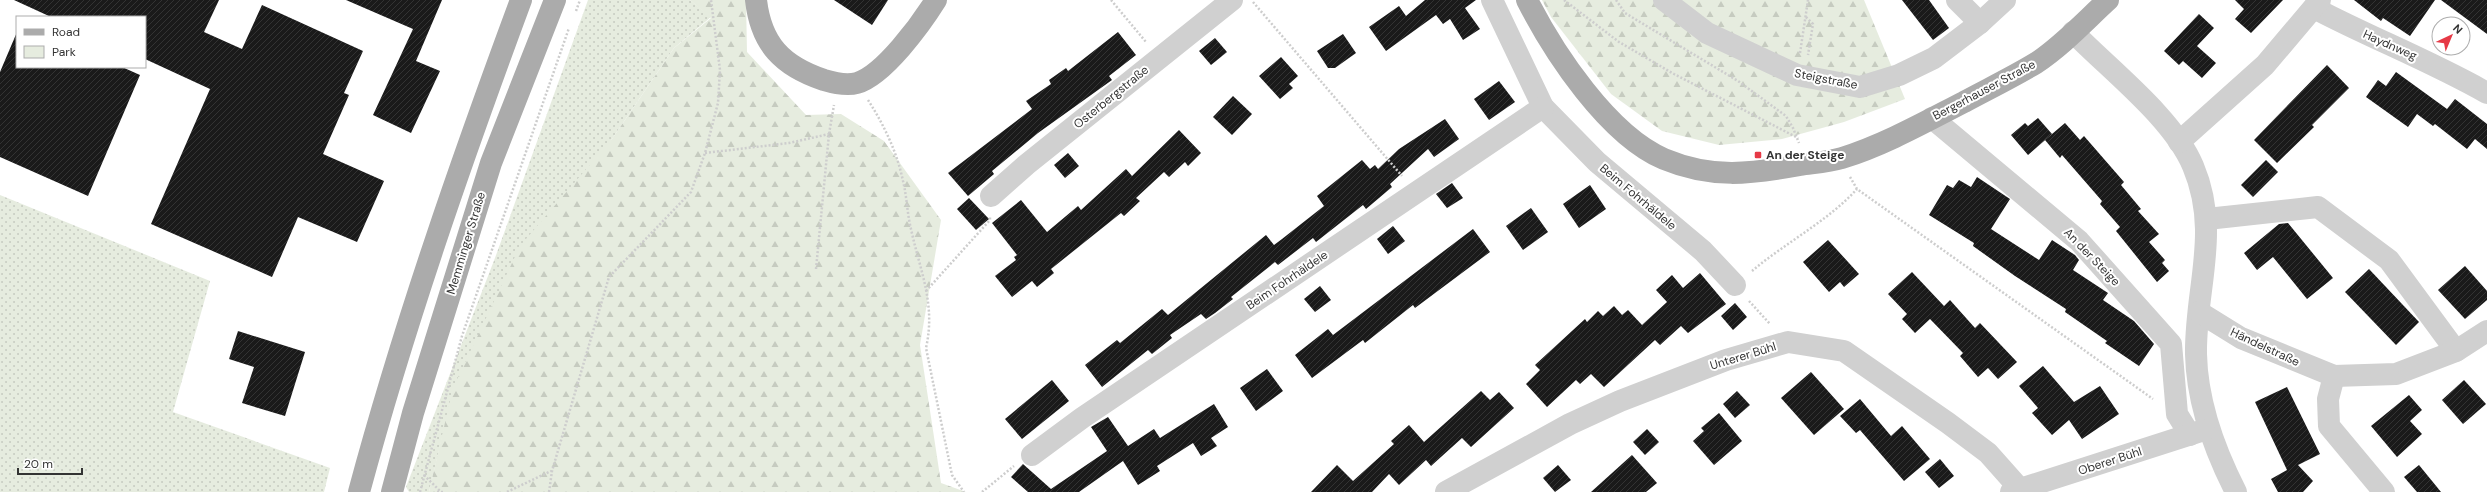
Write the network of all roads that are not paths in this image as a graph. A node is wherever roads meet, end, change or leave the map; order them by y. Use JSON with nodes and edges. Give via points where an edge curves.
{"nodes":[{"id":1,"x":521,"y":0,"type":"edge"},
{"id":2,"x":555,"y":0,"type":"edge"},
{"id":3,"x":756,"y":0,"type":"edge"},
{"id":4,"x":936,"y":0,"type":"edge"},
{"id":5,"x":1232,"y":0,"type":"edge"},
{"id":6,"x":1492,"y":0,"type":"edge"},
{"id":7,"x":1527,"y":0,"type":"edge"},
{"id":8,"x":1664,"y":0,"type":"edge"},
{"id":9,"x":1957,"y":0,"type":"edge"},
{"id":10,"x":2005,"y":0,"type":"edge"},
{"id":11,"x":2108,"y":0,"type":"edge"},
{"id":12,"x":2317,"y":4,"type":"edge"},
{"id":13,"x":1980,"y":24,"type":"junction"},
{"id":14,"x":2073,"y":32,"type":"junction"},
{"id":15,"x":2487,"y":93,"type":"edge"},
{"id":16,"x":1543,"y":107,"type":"junction"},
{"id":17,"x":1932,"y":118,"type":"junction"},
{"id":18,"x":2179,"y":142,"type":"junction"},
{"id":19,"x":992,"y":196,"type":"road end"},
{"id":20,"x":2207,"y":219,"type":"junction"},
{"id":21,"x":1735,"y":285,"type":"road end"},
{"id":22,"x":2199,"y":312,"type":"junction"},
{"id":23,"x":2487,"y":331,"type":"edge"},
{"id":24,"x":2456,"y":351,"type":"junction"},
{"id":25,"x":2334,"y":376,"type":"junction"},
{"id":26,"x":2199,"y":432,"type":"junction"},
{"id":27,"x":1032,"y":455,"type":"road end"},
{"id":28,"x":2015,"y":491,"type":"edge"},
{"id":29,"x":359,"y":492,"type":"edge"},
{"id":30,"x":392,"y":492,"type":"edge"},
{"id":31,"x":1446,"y":492,"type":"edge"},
{"id":32,"x":2236,"y":492,"type":"edge"},
{"id":33,"x":2384,"y":492,"type":"edge"}],
"edges":[{"from":1,"to":29,"type":"main road","via":[[469,140],[378,422]]},
{"from":2,"to":30,"type":"main road","name":"Memminger Straße","via":[[491,163],[413,413]]},
{"from":3,"to":4,"type":"main road","via":[[758,23],[777,54],[806,74],[847,84],[893,57]]},
{"from":5,"to":19,"type":"street","name":"Osterbergstraße","via":[[1026,165]]},
{"from":6,"to":16,"type":"street","name":"Beim Fohrhäldele"},
{"from":7,"to":17,"type":"main road","name":"Bergerhauser Straße","via":[[1544,32],[1581,85],[1615,124],[1635,142],[1663,158],[1709,172],[1750,174],[1841,158]]},
{"from":8,"to":13,"type":"street","name":"Steigstraße","via":[[1707,33],[1800,76],[1860,87],[1899,76],[1934,58]]},
{"from":9,"to":13,"type":"street"},
{"from":10,"to":13,"type":"street","name":"Steigstraße"},
{"from":11,"to":14,"type":"main road","name":"Bergerhauser Straße"},
{"from":12,"to":15,"type":"street","name":"Haydnweg","via":[[2373,38],[2446,69]]},
{"from":12,"to":18,"type":"street","via":[[2265,65]]},
{"from":14,"to":17,"type":"main road","name":"Bergerhauser Straße","via":[[2037,62]]},
{"from":14,"to":18,"type":"street","via":[[2148,104]]},
{"from":16,"to":21,"type":"street","name":"Beim Fohrhäldele","via":[[1597,162],[1704,251]]},
{"from":16,"to":27,"type":"street","name":"Beim Fohrhäldele","via":[[1082,418]]},
{"from":17,"to":26,"type":"street","name":"An der Steige","via":[[2079,241],[2171,344],[2177,414]]},
{"from":18,"to":20,"type":"street","via":[[2193,165],[2202,191]]},
{"from":20,"to":22,"type":"street"},
{"from":20,"to":24,"type":"street","via":[[2318,207],[2390,260]]},
{"from":22,"to":25,"type":"street","name":"Händelstraße","via":[[2241,338]]},
{"from":22,"to":26,"type":"street","via":[[2196,353]]},
{"from":23,"to":24,"type":"street","name":"Händelstraße"},
{"from":24,"to":25,"type":"street","name":"Händelstraße","via":[[2396,374]]},
{"from":25,"to":33,"type":"street","via":[[2328,399],[2329,426]]},
{"from":26,"to":28,"type":"street","name":"Oberer Bühl"},
{"from":26,"to":32,"type":"street"},
{"from":28,"to":31,"type":"street","name":"Unterer Bühl","via":[[1988,453],[1948,422],[1844,351],[1788,342],[1726,360],[1620,401],[1570,424]]}]}
